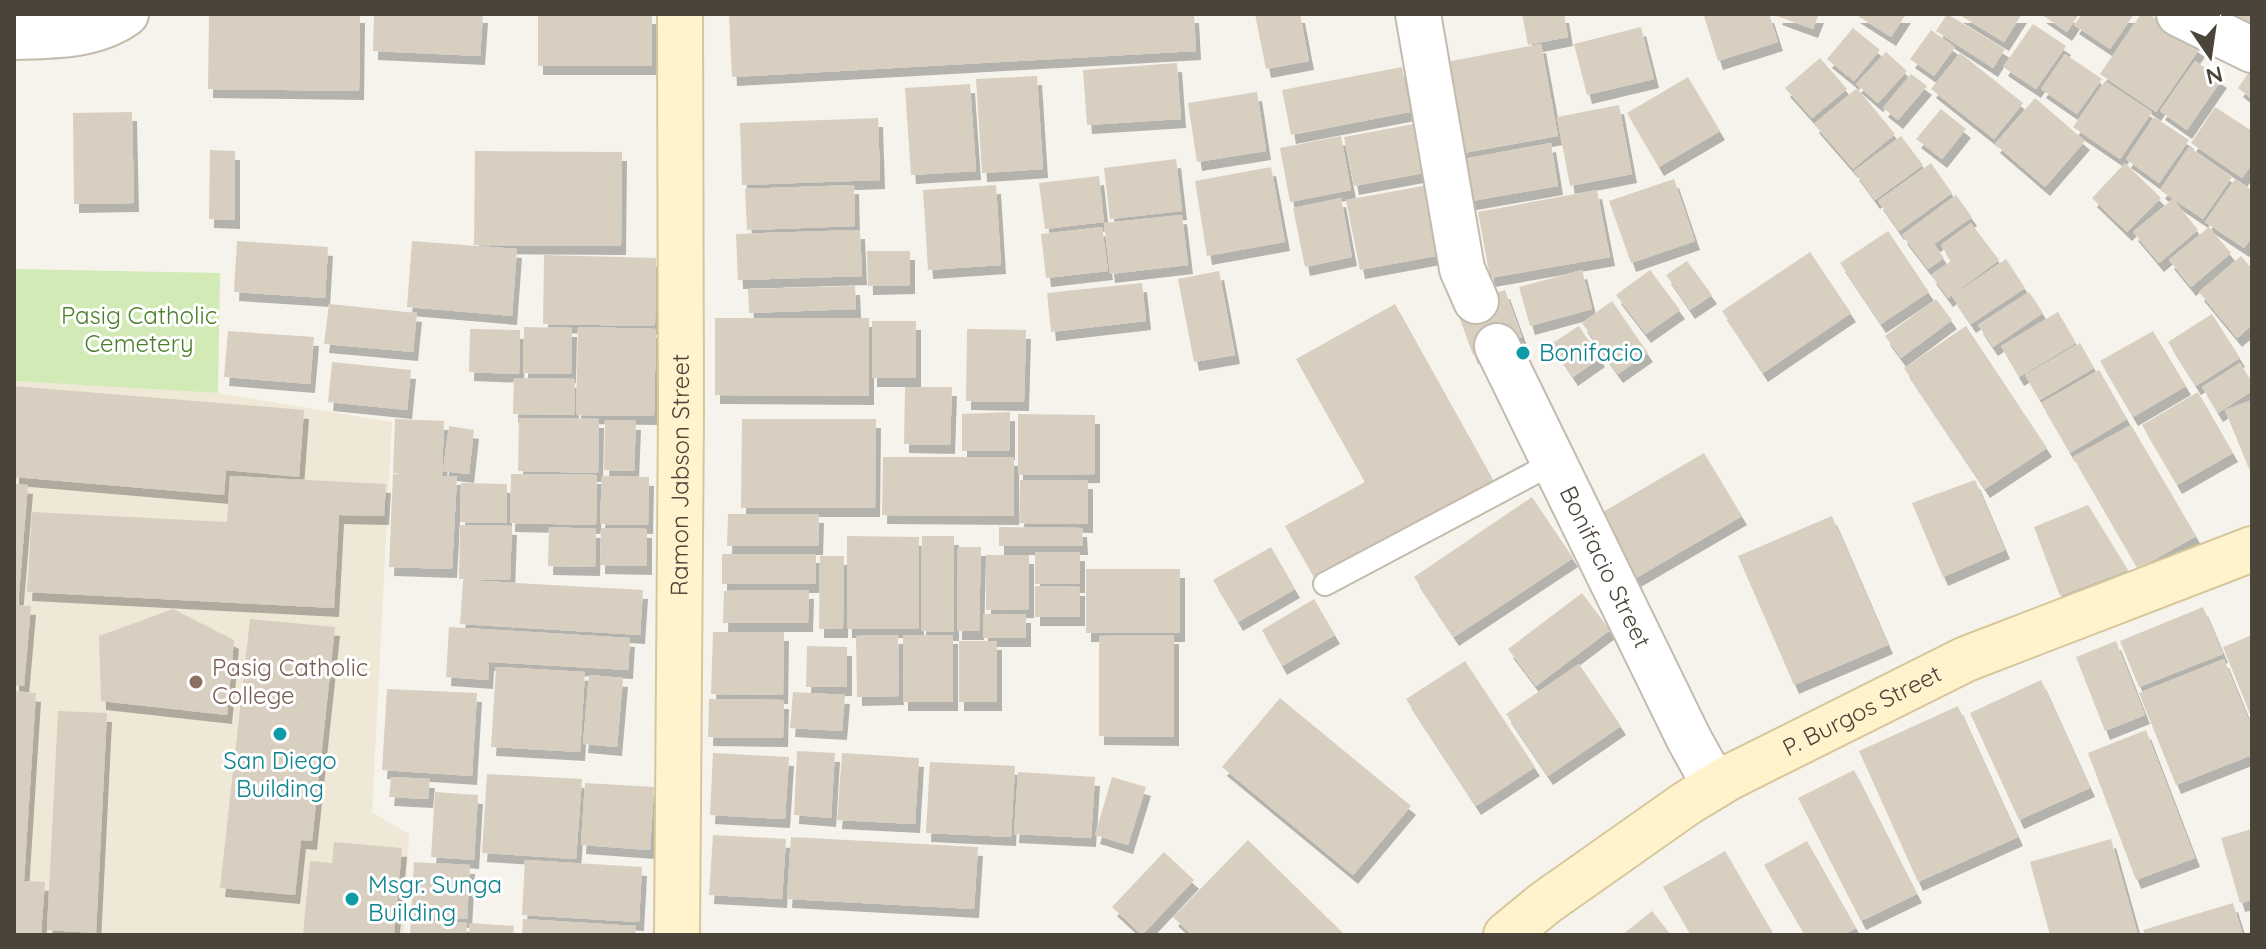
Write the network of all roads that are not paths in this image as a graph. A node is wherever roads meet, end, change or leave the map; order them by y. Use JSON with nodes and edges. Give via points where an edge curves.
{"nodes":[{"id":1,"x":126,"y":14,"type":"edge"},
{"id":2,"x":680,"y":14,"type":"edge"},
{"id":3,"x":1418,"y":14,"type":"edge"},
{"id":4,"x":2179,"y":14,"type":"edge"},
{"id":5,"x":14,"y":37,"type":"edge"},
{"id":6,"x":2252,"y":50,"type":"edge"},
{"id":7,"x":1476,"y":301,"type":"dead end"},
{"id":8,"x":1497,"y":346,"type":"dead end"},
{"id":9,"x":1553,"y":463,"type":"junction"},
{"id":10,"x":2252,"y":549,"type":"edge"},
{"id":11,"x":1325,"y":584,"type":"dead end"},
{"id":12,"x":1715,"y":786,"type":"junction"},
{"id":13,"x":677,"y":935,"type":"edge"},
{"id":14,"x":1506,"y":935,"type":"edge"}],
"edges":[{"from":1,"to":5,"type":"street","via":[[111,24],[65,35]]},
{"from":2,"to":13,"type":"main road","name":"Ramon Jabson Street"},
{"from":3,"to":7,"type":"street","via":[[1462,269]]},
{"from":4,"to":6,"type":"street"},
{"from":8,"to":9,"type":"street","name":"Bonifacio Street"},
{"from":9,"to":11,"type":"lane"},
{"from":9,"to":12,"type":"street","name":"Bonifacio Street"},
{"from":10,"to":12,"type":"main road","name":"P. Burgos Street","via":[[1966,659]]},
{"from":12,"to":14,"type":"main road","name":"P. Burgos Street"}]}
